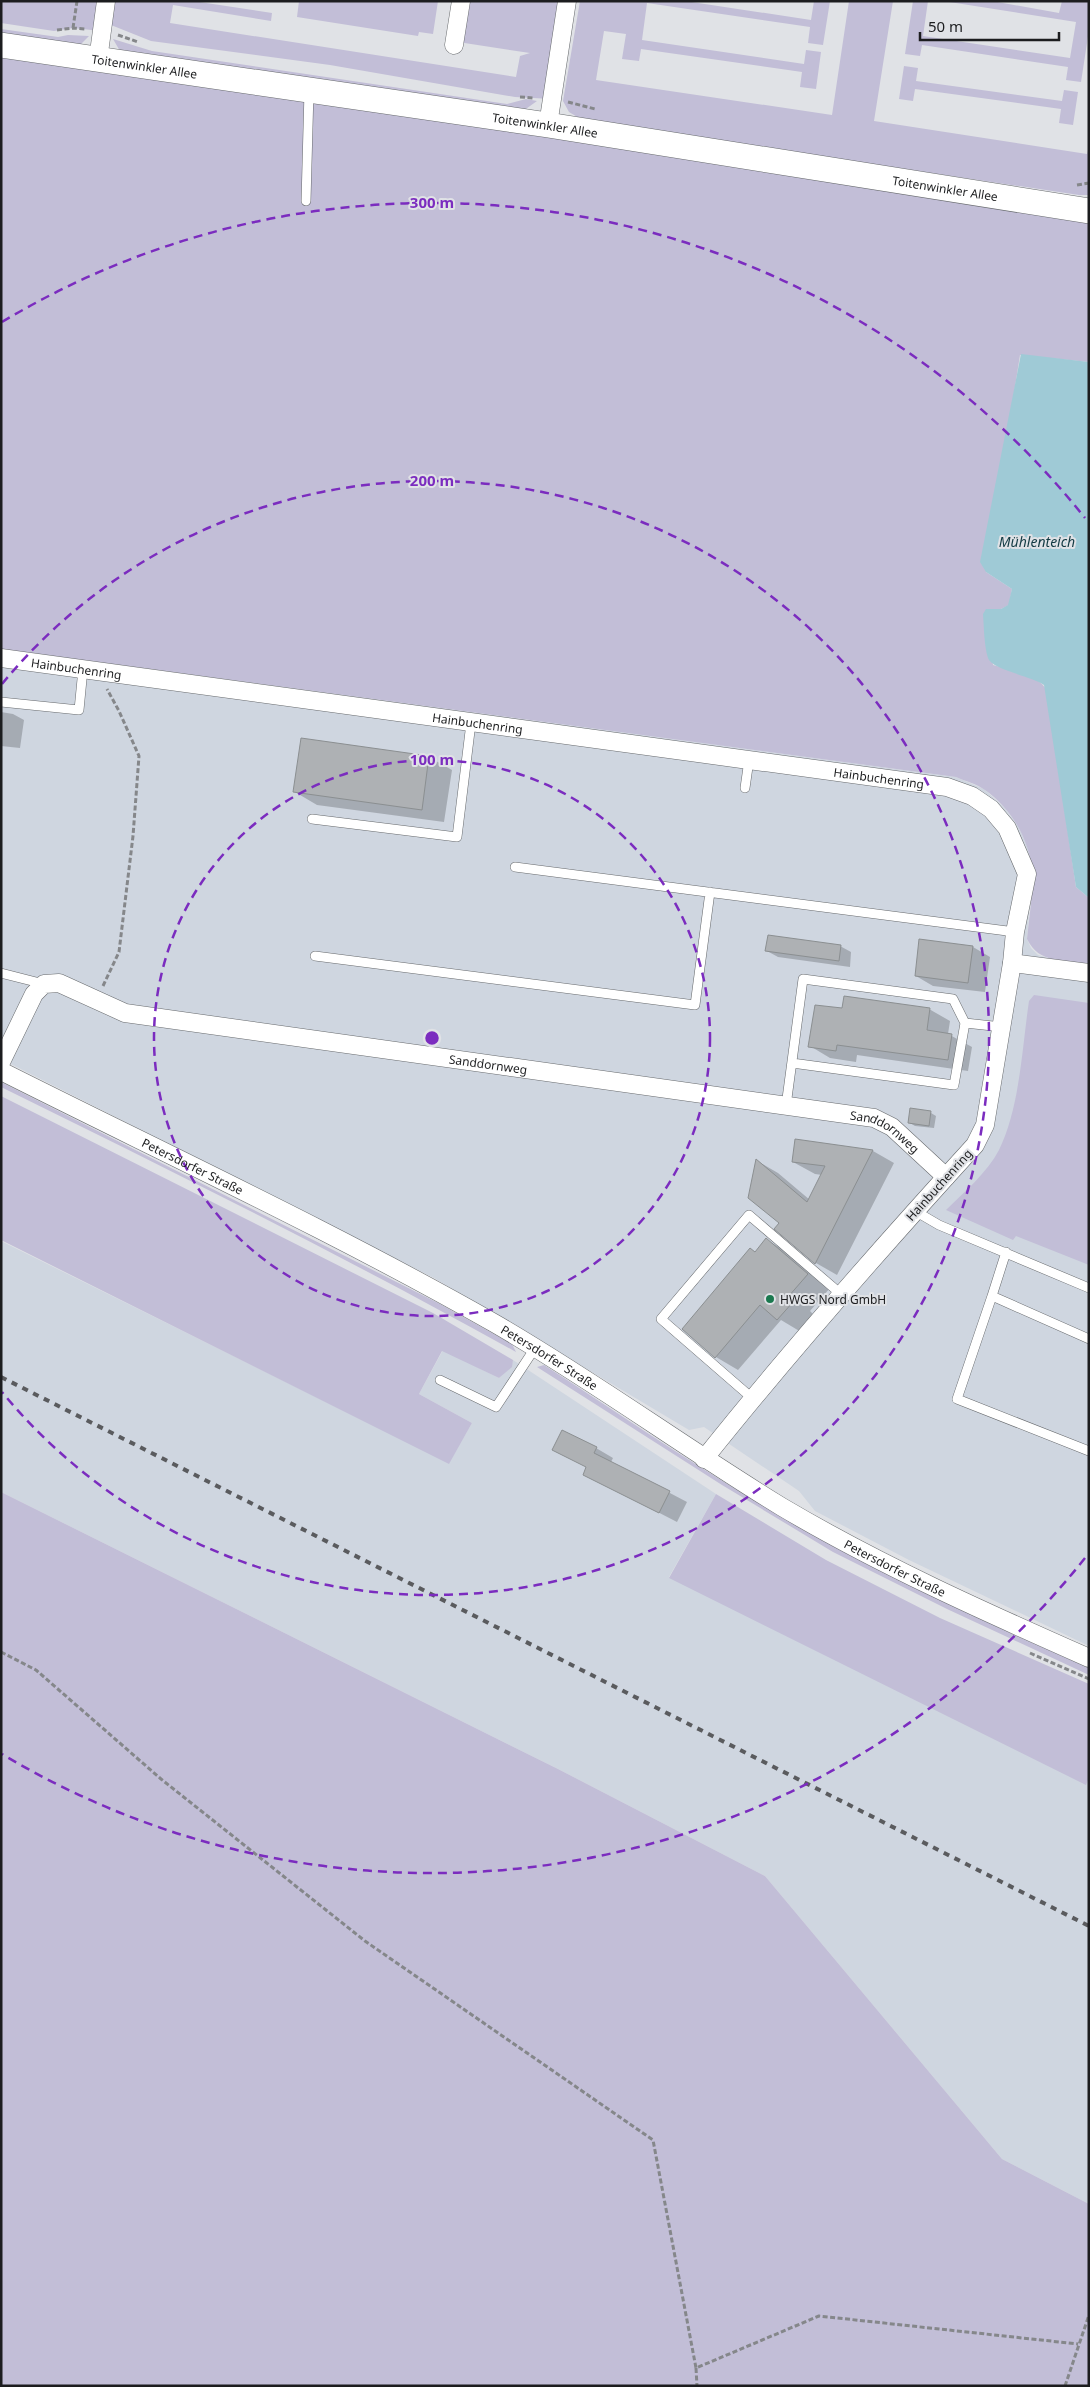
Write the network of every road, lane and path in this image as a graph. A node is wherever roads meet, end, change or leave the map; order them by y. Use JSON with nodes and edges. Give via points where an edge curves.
{"nodes":[{"id":1,"x":77,"y":1,"type":"edge"},
{"id":2,"x":106,"y":1,"type":"edge"},
{"id":3,"x":461,"y":1,"type":"edge"},
{"id":4,"x":567,"y":1,"type":"edge"},
{"id":5,"x":73,"y":28,"type":"dead end"},
{"id":6,"x":454,"y":45,"type":"dead end"},
{"id":7,"x":1,"y":46,"type":"edge"},
{"id":8,"x":98,"y":60,"type":"junction"},
{"id":9,"x":309,"y":90,"type":"junction"},
{"id":10,"x":548,"y":125,"type":"junction"},
{"id":11,"x":306,"y":201,"type":"dead end"},
{"id":12,"x":1089,"y":211,"type":"edge"},
{"id":13,"x":1,"y":658,"type":"edge"},
{"id":14,"x":84,"y":669,"type":"junction"},
{"id":15,"x":108,"y":673,"type":"junction"},
{"id":16,"x":1,"y":702,"type":"edge"},
{"id":17,"x":471,"y":723,"type":"junction"},
{"id":18,"x":749,"y":760,"type":"junction"},
{"id":19,"x":745,"y":788,"type":"dead end"},
{"id":20,"x":312,"y":818,"type":"dead end"},
{"id":21,"x":515,"y":867,"type":"dead end"},
{"id":22,"x":710,"y":892,"type":"junction"},
{"id":23,"x":1015,"y":932,"type":"junction"},
{"id":24,"x":315,"y":956,"type":"dead end"},
{"id":25,"x":1012,"y":962,"type":"junction"},
{"id":26,"x":1,"y":973,"type":"edge"},
{"id":27,"x":1089,"y":973,"type":"edge"},
{"id":28,"x":44,"y":984,"type":"junction"},
{"id":29,"x":97,"y":1000,"type":"junction"},
{"id":30,"x":965,"y":1023,"type":"junction"},
{"id":31,"x":1002,"y":1027,"type":"junction"},
{"id":32,"x":1,"y":1062,"type":"edge"},
{"id":33,"x":792,"y":1063,"type":"junction"},
{"id":34,"x":1,"y":1072,"type":"edge"},
{"id":35,"x":786,"y":1106,"type":"junction"},
{"id":36,"x":946,"y":1177,"type":"junction"},
{"id":37,"x":915,"y":1211,"type":"junction"},
{"id":38,"x":1006,"y":1252,"type":"junction"},
{"id":39,"x":1089,"y":1288,"type":"edge"},
{"id":40,"x":842,"y":1295,"type":"junction"},
{"id":41,"x":992,"y":1296,"type":"junction"},
{"id":42,"x":1089,"y":1339,"type":"edge"},
{"id":43,"x":535,"y":1348,"type":"junction"},
{"id":44,"x":440,"y":1380,"type":"dead end"},
{"id":45,"x":752,"y":1398,"type":"junction"},
{"id":46,"x":1089,"y":1452,"type":"edge"},
{"id":47,"x":704,"y":1459,"type":"junction"},
{"id":48,"x":1023,"y":1650,"type":"dead end"},
{"id":49,"x":1,"y":1652,"type":"edge"},
{"id":50,"x":1089,"y":1658,"type":"edge"},
{"id":51,"x":1089,"y":1680,"type":"edge"},
{"id":52,"x":1089,"y":2315,"type":"edge"},
{"id":53,"x":1078,"y":2344,"type":"junction"},
{"id":54,"x":696,"y":2368,"type":"junction"},
{"id":55,"x":697,"y":2386,"type":"edge"},
{"id":56,"x":1065,"y":2386,"type":"edge"}],
"edges":[{"from":1,"to":5,"type":"path"},
{"from":2,"to":8,"type":"street"},
{"from":3,"to":6,"type":"street"},
{"from":4,"to":10,"type":"street"},
{"from":7,"to":8,"type":"street","name":"Toitenwinkler Allee"},
{"from":8,"to":9,"type":"street","name":"Toitenwinkler Allee"},
{"from":9,"to":10,"type":"street","name":"Toitenwinkler Allee"},
{"from":9,"to":11,"type":"lane"},
{"from":10,"to":12,"type":"street","name":"Toitenwinkler Allee"},
{"from":13,"to":14,"type":"street","name":"Hainbuchenring"},
{"from":14,"to":15,"type":"street","name":"Hainbuchenring"},
{"from":14,"to":16,"type":"lane","via":[[79,710]]},
{"from":15,"to":17,"type":"street","name":"Hainbuchenring"},
{"from":15,"to":29,"type":"path","via":[[107,691],[139,756],[119,952]]},
{"from":17,"to":18,"type":"street","name":"Hainbuchenring"},
{"from":17,"to":20,"type":"lane","via":[[457,836]]},
{"from":18,"to":19,"type":"lane"},
{"from":18,"to":23,"type":"street","name":"Hainbuchenring","via":[[947,787],[972,796],[991,809],[1006,828],[1027,874]]},
{"from":21,"to":22,"type":"lane"},
{"from":22,"to":23,"type":"lane"},
{"from":22,"to":24,"type":"lane","via":[[695,1005]]},
{"from":23,"to":25,"type":"street","name":"Hainbuchenring"},
{"from":25,"to":27,"type":"street"},
{"from":25,"to":31,"type":"street","name":"Hainbuchenring"},
{"from":26,"to":28,"type":"lane"},
{"from":28,"to":29,"type":"street","name":"Sanddornweg","via":[[59,983]]},
{"from":28,"to":32,"type":"street","via":[[34,994]]},
{"from":29,"to":35,"type":"street","name":"Sanddornweg","via":[[125,1013]]},
{"from":30,"to":31,"type":"lane"},
{"from":30,"to":33,"type":"lane","via":[[954,1085]]},
{"from":30,"to":33,"type":"lane","via":[[953,999],[803,979]]},
{"from":31,"to":36,"type":"street","name":"Hainbuchenring","via":[[986,1125],[975,1145]]},
{"from":33,"to":35,"type":"lane"},
{"from":34,"to":43,"type":"street","name":"Petersdorfer Straße","via":[[409,1276]]},
{"from":35,"to":36,"type":"street","name":"Sanddornweg","via":[[874,1118],[892,1127]]},
{"from":36,"to":37,"type":"street","name":"Hainbuchenring"},
{"from":37,"to":38,"type":"lane","via":[[939,1225]]},
{"from":37,"to":40,"type":"street","name":"Hainbuchenring"},
{"from":38,"to":39,"type":"lane"},
{"from":38,"to":41,"type":"lane"},
{"from":40,"to":45,"type":"street","name":"Hainbuchenring"},
{"from":40,"to":45,"type":"lane","via":[[749,1215],[661,1319]]},
{"from":41,"to":42,"type":"lane"},
{"from":41,"to":46,"type":"lane","via":[[957,1399]]},
{"from":43,"to":44,"type":"lane","via":[[496,1407]]},
{"from":43,"to":47,"type":"street","name":"Petersdorfer Straße"},
{"from":45,"to":47,"type":"street","name":"Hainbuchenring"},
{"from":47,"to":50,"type":"street","name":"Petersdorfer Straße","via":[[842,1540],[986,1612]]},
{"from":48,"to":51,"type":"path"},
{"from":49,"to":54,"type":"path","via":[[36,1670],[161,1779],[365,1941],[653,2140]]},
{"from":52,"to":53,"type":"path"},
{"from":53,"to":54,"type":"path","via":[[818,2316]]},
{"from":53,"to":56,"type":"path"},
{"from":54,"to":55,"type":"path"}]}
